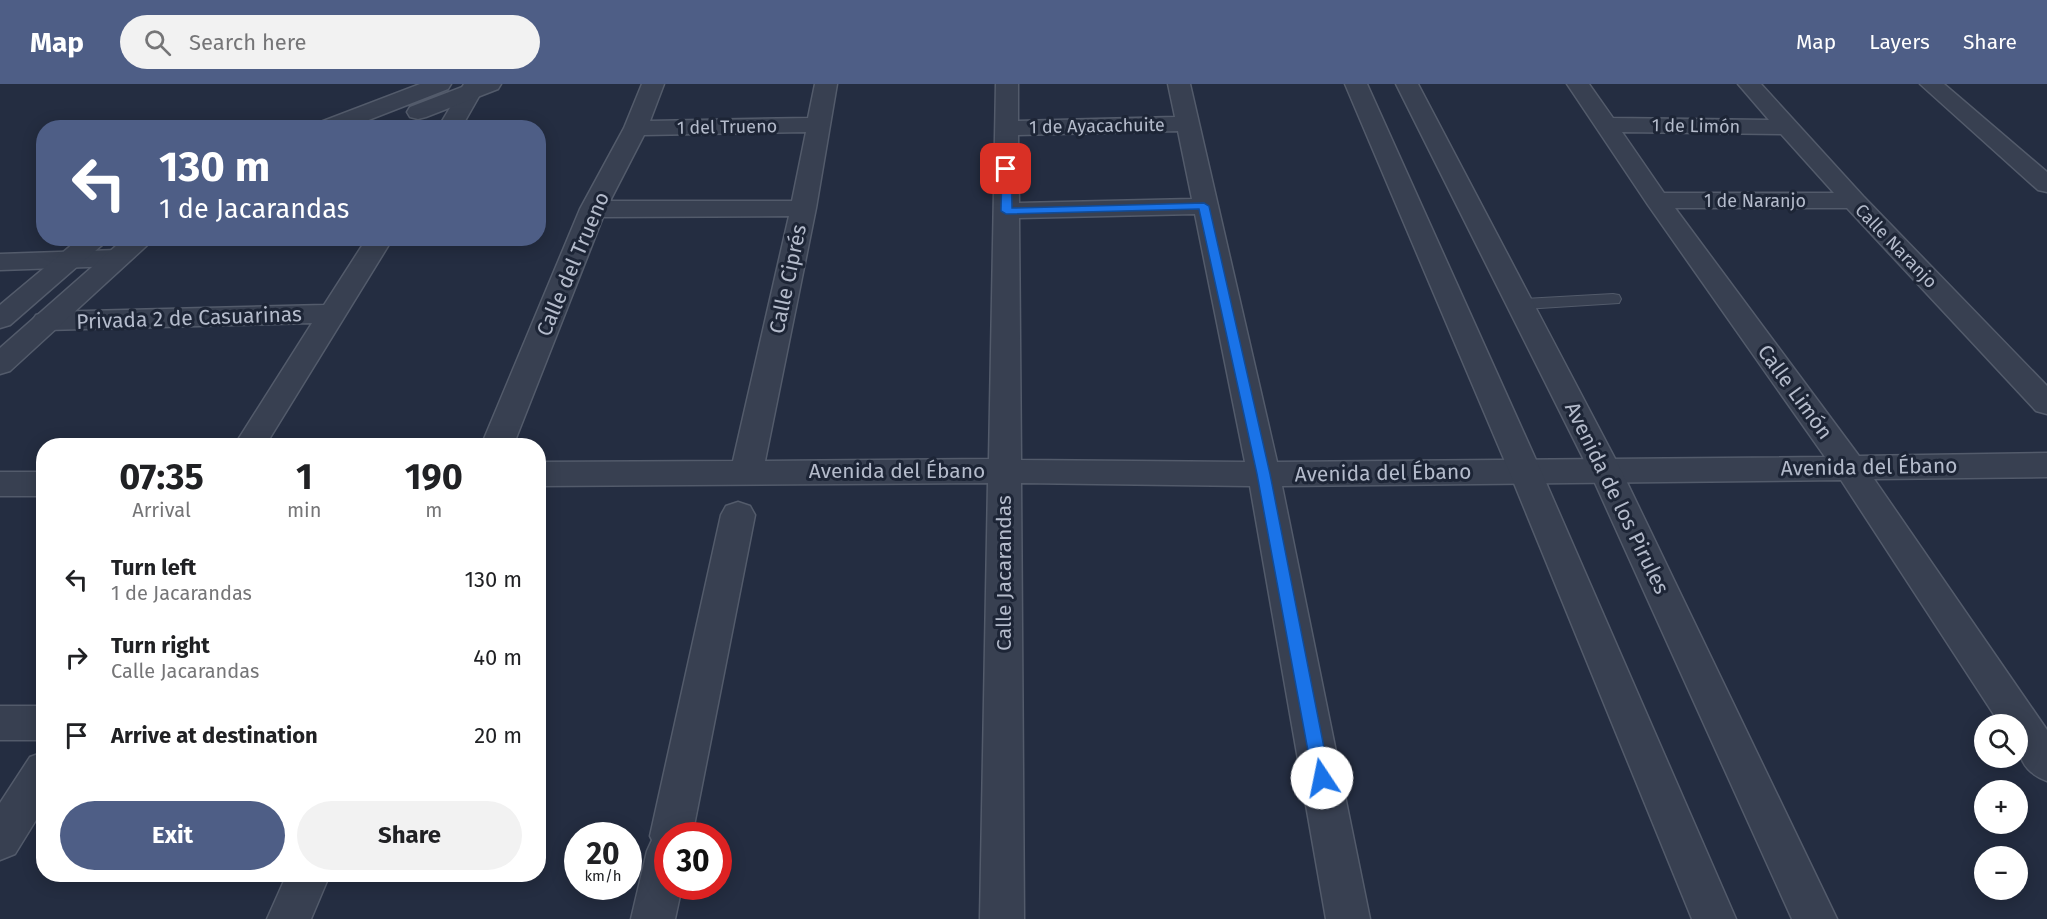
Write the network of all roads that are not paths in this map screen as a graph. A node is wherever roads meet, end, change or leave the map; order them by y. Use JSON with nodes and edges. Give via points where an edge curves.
{"nodes":[{"id":1,"x":440,"y":84,"type":"edge"},
{"id":2,"x":653,"y":84,"type":"edge"},
{"id":3,"x":826,"y":84,"type":"edge"},
{"id":4,"x":1007,"y":84,"type":"edge"},
{"id":5,"x":1179,"y":84,"type":"edge"},
{"id":6,"x":1356,"y":84,"type":"edge"},
{"id":7,"x":1407,"y":84,"type":"edge"},
{"id":8,"x":1578,"y":84,"type":"edge"},
{"id":9,"x":1749,"y":84,"type":"edge"},
{"id":10,"x":1931,"y":84,"type":"edge"},
{"id":11,"x":479,"y":86,"type":"edge"},
{"id":12,"x":347,"y":120,"type":"edge"},
{"id":13,"x":396,"y":120,"type":"edge"},
{"id":14,"x":455,"y":120,"type":"edge"},
{"id":15,"x":1187,"y":124,"type":"junction"},
{"id":16,"x":819,"y":125,"type":"junction"},
{"id":17,"x":1606,"y":125,"type":"junction"},
{"id":18,"x":1787,"y":127,"type":"junction"},
{"id":19,"x":636,"y":128,"type":"junction"},
{"id":20,"x":1007,"y":128,"type":"junction"},
{"id":21,"x":2047,"y":184,"type":"edge"},
{"id":22,"x":1657,"y":200,"type":"junction"},
{"id":23,"x":1854,"y":201,"type":"junction"},
{"id":24,"x":1204,"y":206,"type":"junction"},
{"id":25,"x":803,"y":208,"type":"junction"},
{"id":26,"x":593,"y":209,"type":"junction"},
{"id":27,"x":1006,"y":211,"type":"junction"},
{"id":28,"x":87,"y":246,"type":"edge"},
{"id":29,"x":132,"y":246,"type":"edge"},
{"id":30,"x":375,"y":246,"type":"edge"},
{"id":31,"x":117,"y":258,"type":"junction"},
{"id":32,"x":69,"y":261,"type":"junction"},
{"id":33,"x":0,"y":262,"type":"edge"},
{"id":34,"x":1613,"y":298,"type":"dead end"},
{"id":35,"x":1522,"y":304,"type":"junction"},
{"id":36,"x":332,"y":314,"type":"junction"},
{"id":37,"x":0,"y":319,"type":"edge"},
{"id":38,"x":46,"y":321,"type":"junction"},
{"id":39,"x":0,"y":364,"type":"edge"},
{"id":40,"x":2047,"y":404,"type":"edge"},
{"id":41,"x":254,"y":438,"type":"edge"},
{"id":42,"x":500,"y":438,"type":"edge"},
{"id":43,"x":2047,"y":465,"type":"edge"},
{"id":44,"x":1849,"y":467,"type":"junction"},
{"id":45,"x":1005,"y":471,"type":"junction"},
{"id":46,"x":1526,"y":471,"type":"junction"},
{"id":47,"x":747,"y":472,"type":"junction"},
{"id":48,"x":1606,"y":472,"type":"junction"},
{"id":49,"x":546,"y":474,"type":"edge"},
{"id":50,"x":1264,"y":474,"type":"junction"},
{"id":51,"x":0,"y":484,"type":"edge"},
{"id":52,"x":36,"y":484,"type":"edge"},
{"id":53,"x":738,"y":516,"type":"dead end"},
{"id":54,"x":0,"y":723,"type":"edge"},
{"id":55,"x":36,"y":723,"type":"edge"},
{"id":56,"x":2047,"y":763,"type":"edge"},
{"id":57,"x":36,"y":783,"type":"edge"},
{"id":58,"x":674,"y":822,"type":"edge"},
{"id":59,"x":0,"y":840,"type":"edge"},
{"id":60,"x":305,"y":882,"type":"edge"},
{"id":61,"x":657,"y":900,"type":"edge"},
{"id":62,"x":289,"y":919,"type":"edge"},
{"id":63,"x":653,"y":919,"type":"edge"},
{"id":64,"x":1002,"y":919,"type":"edge"},
{"id":65,"x":1348,"y":919,"type":"edge"},
{"id":66,"x":1714,"y":919,"type":"edge"},
{"id":67,"x":1815,"y":919,"type":"edge"}],
"edges":[{"from":1,"to":12,"type":"street"},
{"from":2,"to":19,"type":"street","name":"Calle del Trueno"},
{"from":3,"to":16,"type":"street","name":"Calle Ciprés"},
{"from":4,"to":20,"type":"street","name":"Calle Jacarandas"},
{"from":5,"to":15,"type":"street"},
{"from":6,"to":46,"type":"street"},
{"from":7,"to":35,"type":"street","name":"Avenida de los Pirules"},
{"from":8,"to":17,"type":"street","name":"Calle Limón"},
{"from":9,"to":18,"type":"street","name":"Calle Naranjo"},
{"from":10,"to":21,"type":"street"},
{"from":11,"to":13,"type":"street"},
{"from":11,"to":14,"type":"street"},
{"from":15,"to":20,"type":"street","name":"1 de Ayacachuite"},
{"from":15,"to":24,"type":"street"},
{"from":16,"to":19,"type":"street","name":"1 del Trueno"},
{"from":16,"to":25,"type":"street","name":"Calle Ciprés"},
{"from":17,"to":18,"type":"street","name":"1 de Limón"},
{"from":17,"to":22,"type":"street","name":"Calle Limón"},
{"from":18,"to":23,"type":"street","name":"Calle Naranjo"},
{"from":19,"to":26,"type":"street","name":"Calle del Trueno"},
{"from":20,"to":27,"type":"street","name":"Calle Jacarandas"},
{"from":22,"to":23,"type":"street","name":"1 de Naranjo"},
{"from":22,"to":44,"type":"street","name":"Calle Limón"},
{"from":23,"to":40,"type":"street","name":"Calle Naranjo"},
{"from":24,"to":27,"type":"street"},
{"from":24,"to":50,"type":"street"},
{"from":25,"to":26,"type":"street"},
{"from":25,"to":47,"type":"street","name":"Calle Ciprés"},
{"from":26,"to":42,"type":"street","name":"Calle del Trueno"},
{"from":27,"to":45,"type":"street","name":"Calle Jacarandas"},
{"from":28,"to":32,"type":"street"},
{"from":29,"to":31,"type":"street"},
{"from":30,"to":36,"type":"street"},
{"from":31,"to":32,"type":"street"},
{"from":31,"to":38,"type":"street"},
{"from":32,"to":33,"type":"street"},
{"from":32,"to":37,"type":"street"},
{"from":34,"to":35,"type":"lane"},
{"from":35,"to":48,"type":"street","name":"Avenida de los Pirules"},
{"from":36,"to":38,"type":"street","name":"Privada 2 de Casuarinas"},
{"from":36,"to":41,"type":"street"},
{"from":38,"to":39,"type":"street"},
{"from":43,"to":44,"type":"street","name":"Avenida del Ébano"},
{"from":44,"to":48,"type":"street","name":"Avenida del Ébano"},
{"from":44,"to":56,"type":"street","name":"Calle Limón"},
{"from":45,"to":47,"type":"street","name":"Avenida del Ébano"},
{"from":45,"to":50,"type":"street","name":"Avenida del Ébano"},
{"from":45,"to":64,"type":"street","name":"Calle Jacarandas"},
{"from":46,"to":48,"type":"street","name":"Avenida del Ébano"},
{"from":46,"to":50,"type":"street","name":"Avenida del Ébano"},
{"from":46,"to":66,"type":"street"},
{"from":47,"to":49,"type":"street","name":"Avenida del Ébano"},
{"from":48,"to":67,"type":"street","name":"Avenida de los Pirules"},
{"from":50,"to":65,"type":"street"},
{"from":51,"to":52,"type":"street"},
{"from":53,"to":58,"type":"street"},
{"from":54,"to":55,"type":"street"},
{"from":57,"to":59,"type":"street"},
{"from":60,"to":62,"type":"street"},
{"from":61,"to":63,"type":"street"}]}
